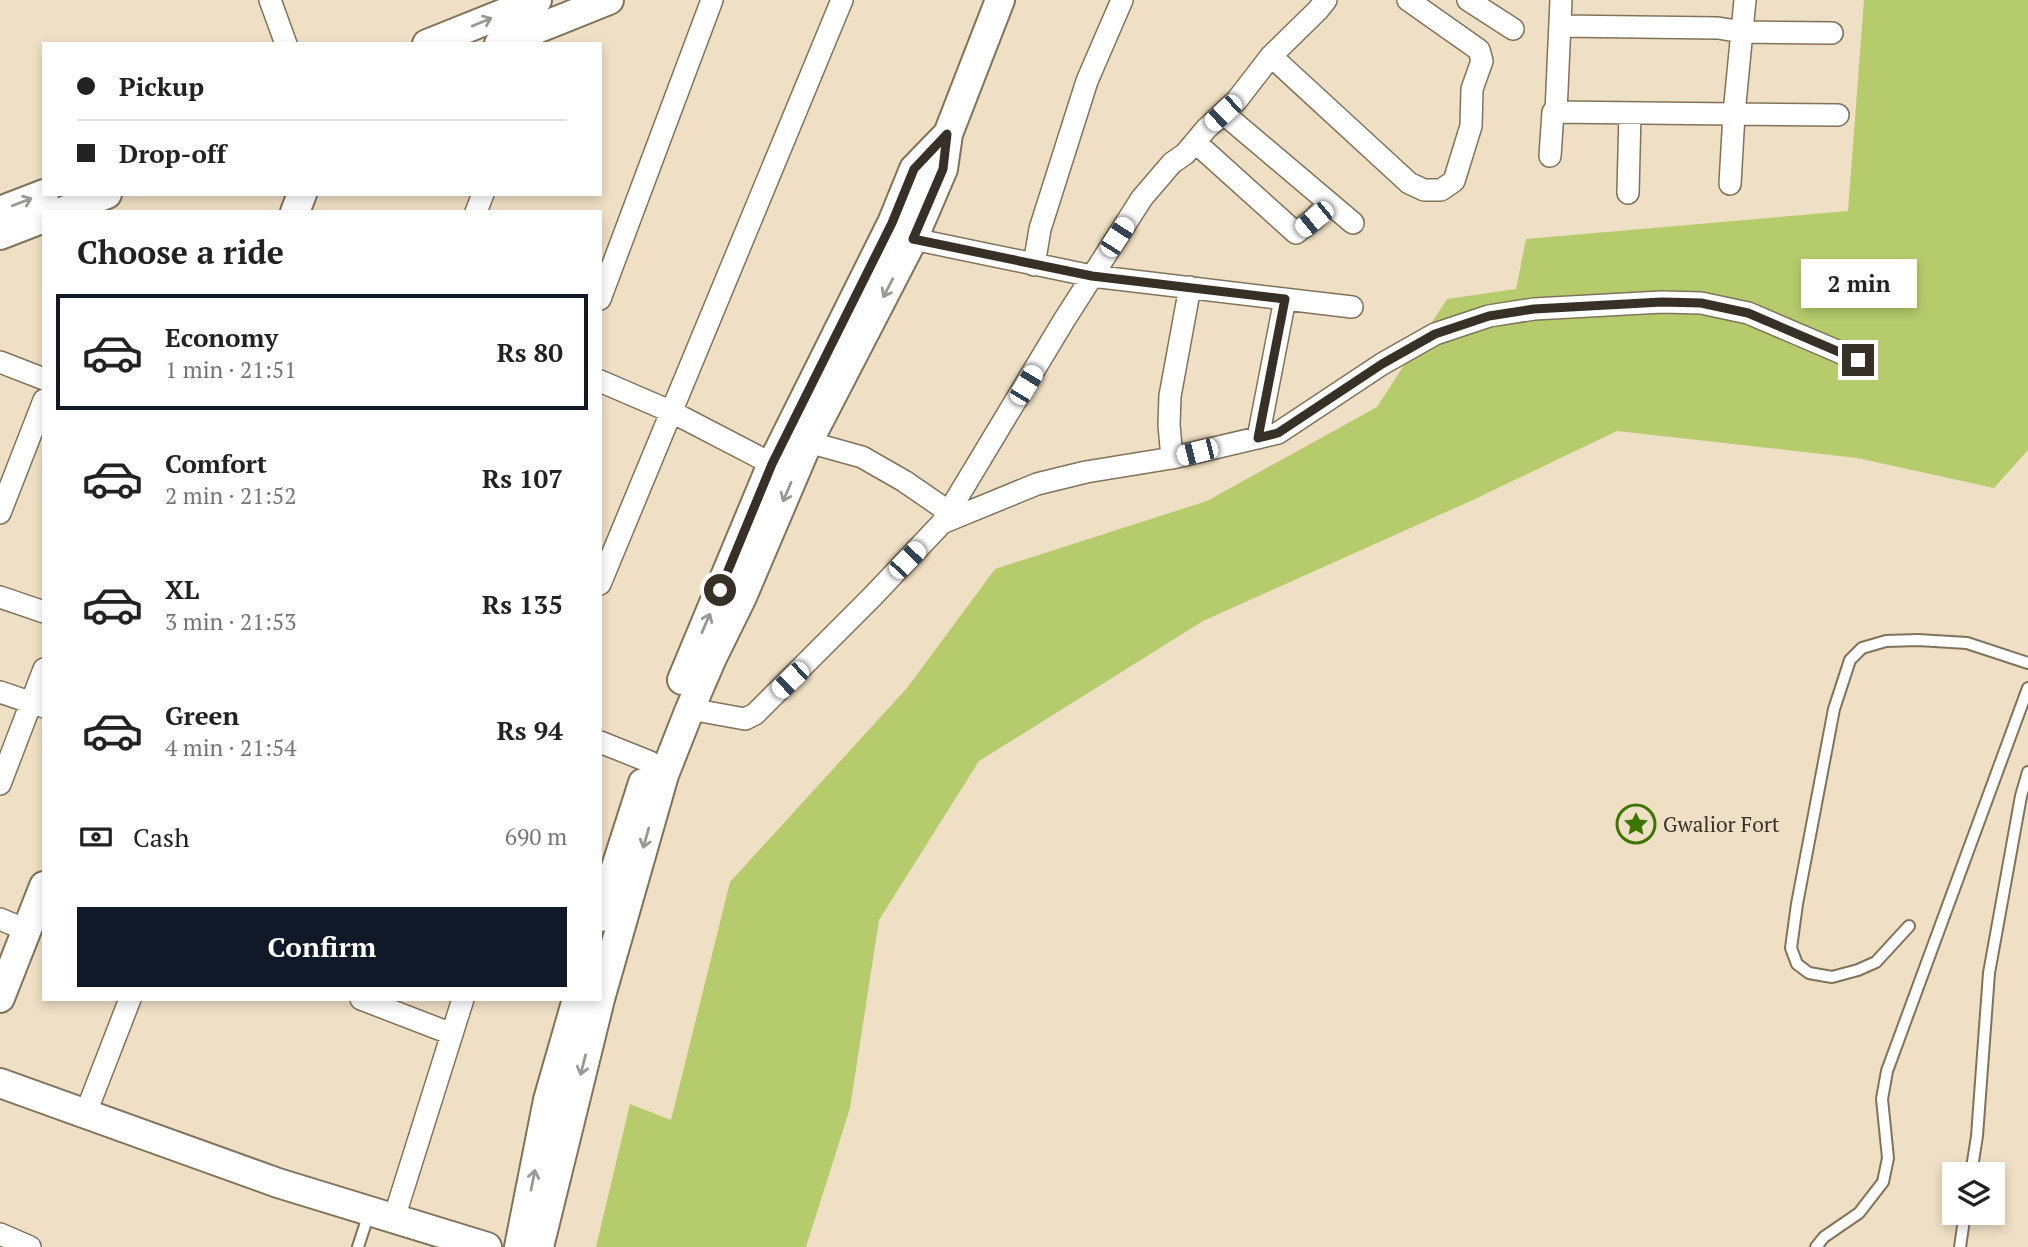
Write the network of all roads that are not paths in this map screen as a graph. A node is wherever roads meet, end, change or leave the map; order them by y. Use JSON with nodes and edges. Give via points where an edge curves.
{"nodes":[{"id":1,"x":270,"y":0,"type":"edge"},
{"id":2,"x":609,"y":0,"type":"edge"},
{"id":3,"x":712,"y":0,"type":"edge"},
{"id":4,"x":842,"y":0,"type":"edge"},
{"id":5,"x":1000,"y":0,"type":"edge"},
{"id":6,"x":1122,"y":0,"type":"edge"},
{"id":7,"x":1326,"y":0,"type":"edge"},
{"id":8,"x":1408,"y":0,"type":"edge"},
{"id":9,"x":1468,"y":0,"type":"edge"},
{"id":10,"x":1561,"y":0,"type":"edge"},
{"id":11,"x":1745,"y":0,"type":"edge"},
{"id":12,"x":526,"y":2,"type":"edge"},
{"id":13,"x":1560,"y":26,"type":"junction"},
{"id":14,"x":1513,"y":29,"type":"dead end"},
{"id":15,"x":1742,"y":32,"type":"junction"},
{"id":16,"x":550,"y":33,"type":"edge"},
{"id":17,"x":1832,"y":33,"type":"dead end"},
{"id":18,"x":285,"y":42,"type":"edge"},
{"id":19,"x":431,"y":42,"type":"edge"},
{"id":20,"x":508,"y":42,"type":"edge"},
{"id":21,"x":1271,"y":56,"type":"junction"},
{"id":22,"x":1556,"y":112,"type":"junction"},
{"id":23,"x":1223,"y":113,"type":"junction"},
{"id":24,"x":1630,"y":113,"type":"junction"},
{"id":25,"x":1734,"y":114,"type":"junction"},
{"id":26,"x":1838,"y":115,"type":"dead end"},
{"id":27,"x":947,"y":134,"type":"junction"},
{"id":28,"x":1195,"y":142,"type":"junction"},
{"id":29,"x":1550,"y":156,"type":"dead end"},
{"id":30,"x":1730,"y":184,"type":"dead end"},
{"id":31,"x":1628,"y":193,"type":"dead end"},
{"id":32,"x":42,"y":195,"type":"edge"},
{"id":33,"x":102,"y":196,"type":"edge"},
{"id":34,"x":1329,"y":203,"type":"junction"},
{"id":35,"x":66,"y":210,"type":"edge"},
{"id":36,"x":0,"y":211,"type":"edge"},
{"id":37,"x":42,"y":219,"type":"edge"},
{"id":38,"x":1353,"y":223,"type":"dead end"},
{"id":39,"x":0,"y":235,"type":"edge"},
{"id":40,"x":913,"y":239,"type":"junction"},
{"id":41,"x":1034,"y":265,"type":"junction"},
{"id":42,"x":1092,"y":276,"type":"junction"},
{"id":43,"x":1190,"y":287,"type":"junction"},
{"id":44,"x":602,"y":294,"type":"edge"},
{"id":45,"x":1285,"y":299,"type":"junction"},
{"id":46,"x":1352,"y":307,"type":"dead end"},
{"id":47,"x":1858,"y":360,"type":"dead end"},
{"id":48,"x":0,"y":362,"type":"edge"},
{"id":49,"x":42,"y":378,"type":"edge"},
{"id":50,"x":602,"y":382,"type":"edge"},
{"id":51,"x":42,"y":405,"type":"edge"},
{"id":52,"x":671,"y":412,"type":"junction"},
{"id":53,"x":1258,"y":438,"type":"junction"},
{"id":54,"x":808,"y":442,"type":"junction"},
{"id":55,"x":1172,"y":458,"type":"junction"},
{"id":56,"x":772,"y":464,"type":"junction"},
{"id":57,"x":0,"y":513,"type":"edge"},
{"id":58,"x":945,"y":518,"type":"junction"},
{"id":59,"x":602,"y":579,"type":"edge"},
{"id":60,"x":0,"y":597,"type":"edge"},
{"id":61,"x":42,"y":611,"type":"edge"},
{"id":62,"x":2028,"y":663,"type":"edge"},
{"id":63,"x":42,"y":681,"type":"edge"},
{"id":64,"x":2028,"y":688,"type":"edge"},
{"id":65,"x":0,"y":692,"type":"edge"},
{"id":66,"x":38,"y":705,"type":"edge"},
{"id":67,"x":690,"y":709,"type":"junction"},
{"id":68,"x":602,"y":743,"type":"edge"},
{"id":69,"x":650,"y":762,"type":"junction"},
{"id":70,"x":2028,"y":772,"type":"edge"},
{"id":71,"x":0,"y":784,"type":"edge"},
{"id":72,"x":42,"y":891,"type":"edge"},
{"id":73,"x":603,"y":900,"type":"edge"},
{"id":74,"x":0,"y":919,"type":"edge"},
{"id":75,"x":1909,"y":926,"type":"dead end"},
{"id":76,"x":26,"y":930,"type":"junction"},
{"id":77,"x":602,"y":992,"type":"edge"},
{"id":78,"x":0,"y":998,"type":"edge"},
{"id":79,"x":129,"y":1001,"type":"edge"},
{"id":80,"x":366,"y":1001,"type":"edge"},
{"id":81,"x":462,"y":1001,"type":"edge"},
{"id":82,"x":576,"y":1001,"type":"edge"},
{"id":83,"x":600,"y":1001,"type":"edge"},
{"id":84,"x":452,"y":1034,"type":"junction"},
{"id":85,"x":0,"y":1083,"type":"edge"},
{"id":86,"x":85,"y":1115,"type":"junction"},
{"id":87,"x":1973,"y":1162,"type":"edge"},
{"id":88,"x":382,"y":1214,"type":"junction"},
{"id":89,"x":1963,"y":1225,"type":"edge"},
{"id":90,"x":0,"y":1234,"type":"edge"},
{"id":91,"x":30,"y":1247,"type":"edge"},
{"id":92,"x":358,"y":1247,"type":"edge"},
{"id":93,"x":487,"y":1247,"type":"edge"},
{"id":94,"x":519,"y":1247,"type":"edge"},
{"id":95,"x":540,"y":1247,"type":"edge"},
{"id":96,"x":1816,"y":1247,"type":"edge"},
{"id":97,"x":1960,"y":1247,"type":"edge"}],
"edges":[{"from":1,"to":18,"type":"street"},
{"from":2,"to":16,"type":"street"},
{"from":3,"to":44,"type":"street"},
{"from":4,"to":52,"type":"street"},
{"from":5,"to":27,"type":"street"},
{"from":6,"to":41,"type":"street","via":[[1087,81],[1040,229]]},
{"from":7,"to":21,"type":"street"},
{"from":8,"to":21,"type":"street","via":[[1479,50],[1482,61],[1472,89],[1471,126],[1454,181],[1441,190],[1424,190],[1409,183]]},
{"from":9,"to":14,"type":"street"},
{"from":10,"to":13,"type":"street"},
{"from":11,"to":15,"type":"street"},
{"from":19,"to":12,"type":"street","one_way":true},
{"from":13,"to":15,"type":"street"},
{"from":13,"to":22,"type":"street"},
{"from":15,"to":17,"type":"street"},
{"from":15,"to":25,"type":"street"},
{"from":16,"to":20,"type":"street"},
{"from":21,"to":23,"type":"street"},
{"from":22,"to":24,"type":"street"},
{"from":22,"to":29,"type":"street"},
{"from":23,"to":28,"type":"street"},
{"from":23,"to":34,"type":"street"},
{"from":24,"to":25,"type":"street"},
{"from":24,"to":31,"type":"street"},
{"from":25,"to":26,"type":"street"},
{"from":25,"to":30,"type":"street"},
{"from":27,"to":40,"type":"street","via":[[943,169]]},
{"from":27,"to":56,"type":"street","via":[[914,169],[892,223]]},
{"from":28,"to":34,"type":"street","via":[[1296,233]]},
{"from":28,"to":42,"type":"street","via":[[1142,198]]},
{"from":36,"to":32,"type":"street","one_way":true},
{"from":33,"to":35,"type":"street"},
{"from":34,"to":38,"type":"street"},
{"from":37,"to":39,"type":"street"},
{"from":40,"to":41,"type":"street"},
{"from":40,"to":54,"type":"street","one_way":true},
{"from":41,"to":42,"type":"street"},
{"from":42,"to":43,"type":"street"},
{"from":42,"to":58,"type":"street"},
{"from":43,"to":45,"type":"street"},
{"from":43,"to":55,"type":"street","via":[[1170,396]]},
{"from":45,"to":46,"type":"street"},
{"from":45,"to":53,"type":"street"},
{"from":47,"to":53,"type":"street","via":[[1748,313],[1701,303],[1534,309],[1489,316],[1435,334],[1278,433]]},
{"from":48,"to":49,"type":"street"},
{"from":50,"to":52,"type":"street"},
{"from":51,"to":57,"type":"street"},
{"from":52,"to":56,"type":"street"},
{"from":52,"to":59,"type":"street"},
{"from":53,"to":55,"type":"street"},
{"from":54,"to":58,"type":"street","via":[[862,457],[904,481]]},
{"from":54,"to":67,"type":"street","one_way":true},
{"from":55,"to":58,"type":"street","via":[[1037,484]]},
{"from":69,"to":56,"type":"street","one_way":true},
{"from":58,"to":67,"type":"street","via":[[755,714],[744,719]]},
{"from":60,"to":61,"type":"street"},
{"from":62,"to":75,"type":"lane","via":[[1967,643],[1918,640],[1886,641],[1863,648],[1850,660],[1834,709],[1791,948],[1797,964],[1809,973],[1832,978],[1876,962]]},
{"from":63,"to":66,"type":"street"},
{"from":64,"to":96,"type":"lane","via":[[1887,1072],[1882,1099],[1888,1158],[1883,1182],[1859,1213]]},
{"from":65,"to":66,"type":"street"},
{"from":66,"to":71,"type":"street"},
{"from":67,"to":77,"type":"street","one_way":true,"via":[[664,775]]},
{"from":68,"to":69,"type":"street"},
{"from":69,"to":73,"type":"street"},
{"from":70,"to":87,"type":"lane","via":[[1989,973]]},
{"from":72,"to":76,"type":"street"},
{"from":74,"to":76,"type":"street"},
{"from":76,"to":78,"type":"street"},
{"from":79,"to":86,"type":"street"},
{"from":80,"to":84,"type":"street"},
{"from":81,"to":84,"type":"street"},
{"from":94,"to":82,"type":"street","one_way":true,"via":[[548,1100]]},
{"from":83,"to":95,"type":"street","one_way":true},
{"from":84,"to":88,"type":"street"},
{"from":85,"to":86,"type":"street"},
{"from":86,"to":88,"type":"street"},
{"from":88,"to":92,"type":"lane"},
{"from":88,"to":93,"type":"street"},
{"from":89,"to":97,"type":"lane"},
{"from":90,"to":91,"type":"street"}]}
